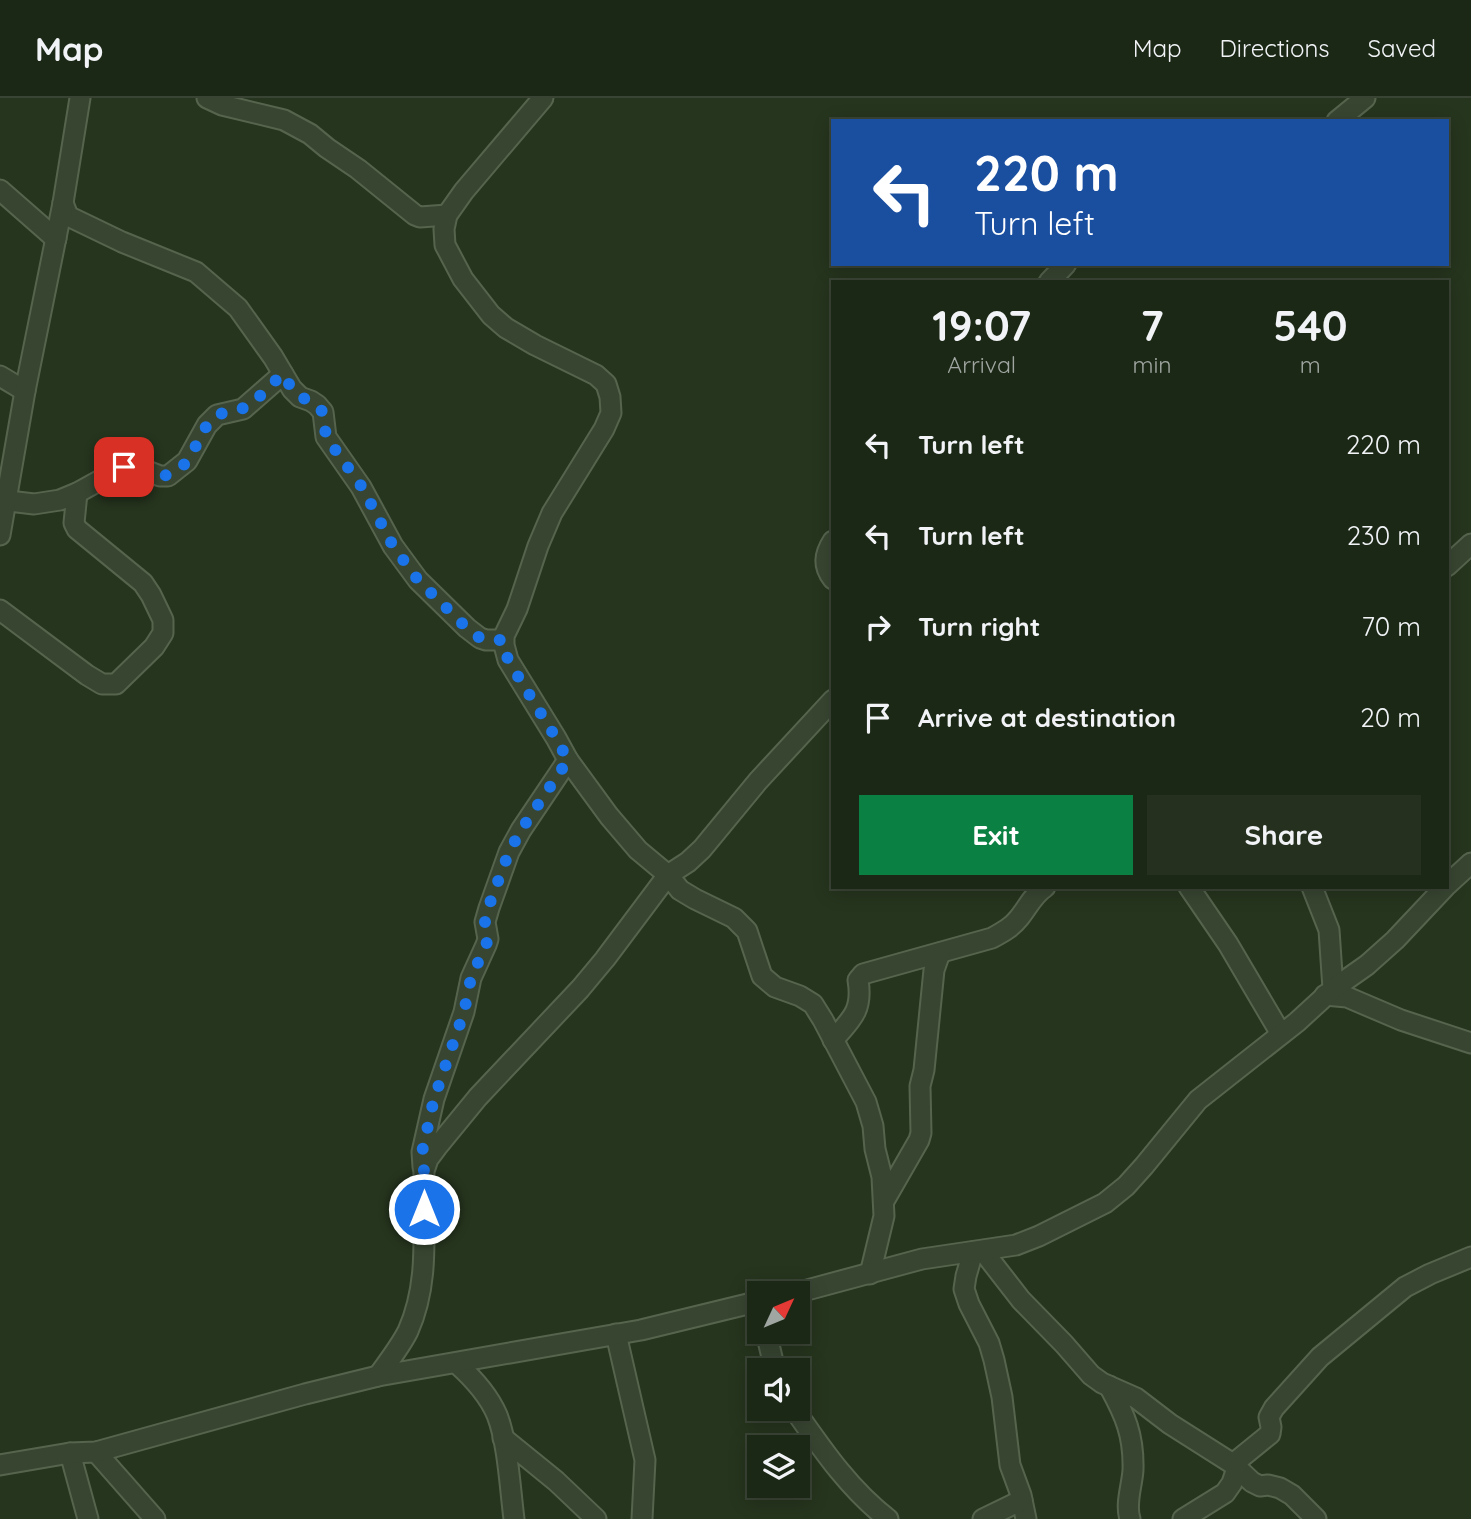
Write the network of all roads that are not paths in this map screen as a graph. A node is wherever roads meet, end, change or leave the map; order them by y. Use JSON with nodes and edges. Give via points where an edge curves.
{"nodes":[{"id":1,"x":80,"y":98,"type":"edge"},
{"id":2,"x":207,"y":98,"type":"edge"},
{"id":3,"x":543,"y":98,"type":"edge"},
{"id":4,"x":1365,"y":98,"type":"edge"},
{"id":5,"x":1339,"y":119,"type":"edge"},
{"id":6,"x":0,"y":190,"type":"edge"},
{"id":7,"x":63,"y":203,"type":"junction"},
{"id":8,"x":447,"y":215,"type":"junction"},
{"id":9,"x":56,"y":239,"type":"junction"},
{"id":10,"x":1064,"y":266,"type":"edge"},
{"id":11,"x":1051,"y":280,"type":"edge"},
{"id":12,"x":283,"y":374,"type":"junction"},
{"id":13,"x":0,"y":376,"type":"edge"},
{"id":14,"x":25,"y":391,"type":"junction"},
{"id":15,"x":77,"y":493,"type":"junction"},
{"id":16,"x":3,"y":499,"type":"edge"},
{"id":17,"x":0,"y":535,"type":"edge"},
{"id":18,"x":1471,"y":544,"type":"edge"},
{"id":19,"x":831,"y":546,"type":"edge"},
{"id":20,"x":1449,"y":564,"type":"edge"},
{"id":21,"x":831,"y":576,"type":"edge"},
{"id":22,"x":0,"y":610,"type":"edge"},
{"id":23,"x":503,"y":640,"type":"junction"},
{"id":24,"x":831,"y":702,"type":"edge"},
{"id":25,"x":568,"y":760,"type":"junction"},
{"id":26,"x":1471,"y":863,"type":"edge"},
{"id":27,"x":668,"y":875,"type":"junction"},
{"id":28,"x":1449,"y":883,"type":"edge"},
{"id":29,"x":1043,"y":889,"type":"edge"},
{"id":30,"x":1190,"y":889,"type":"edge"},
{"id":31,"x":1313,"y":889,"type":"edge"},
{"id":32,"x":1443,"y":889,"type":"edge"},
{"id":33,"x":940,"y":953,"type":"junction"},
{"id":34,"x":1329,"y":992,"type":"junction"},
{"id":35,"x":1281,"y":1034,"type":"junction"},
{"id":36,"x":833,"y":1040,"type":"junction"},
{"id":37,"x":1471,"y":1042,"type":"edge"},
{"id":38,"x":424,"y":1171,"type":"junction"},
{"id":39,"x":884,"y":1201,"type":"junction"},
{"id":40,"x":978,"y":1251,"type":"junction"},
{"id":41,"x":1471,"y":1257,"type":"edge"},
{"id":42,"x":870,"y":1274,"type":"junction"},
{"id":43,"x":810,"y":1289,"type":"edge"},
{"id":44,"x":747,"y":1304,"type":"edge"},
{"id":45,"x":616,"y":1334,"type":"junction"},
{"id":46,"x":456,"y":1363,"type":"junction"},
{"id":47,"x":378,"y":1376,"type":"junction"},
{"id":48,"x":1109,"y":1386,"type":"junction"},
{"id":49,"x":803,"y":1421,"type":"edge"},
{"id":50,"x":503,"y":1438,"type":"junction"},
{"id":51,"x":96,"y":1452,"type":"junction"},
{"id":52,"x":70,"y":1453,"type":"junction"},
{"id":53,"x":0,"y":1465,"type":"edge"},
{"id":54,"x":1235,"y":1466,"type":"junction"},
{"id":55,"x":1024,"y":1509,"type":"edge"},
{"id":56,"x":1190,"y":1517,"type":"edge"},
{"id":57,"x":88,"y":1518,"type":"edge"},
{"id":58,"x":155,"y":1519,"type":"edge"},
{"id":59,"x":514,"y":1519,"type":"edge"},
{"id":60,"x":596,"y":1519,"type":"edge"},
{"id":61,"x":642,"y":1519,"type":"edge"},
{"id":62,"x":888,"y":1519,"type":"edge"},
{"id":63,"x":983,"y":1519,"type":"edge"},
{"id":64,"x":1130,"y":1519,"type":"edge"},
{"id":65,"x":1316,"y":1519,"type":"edge"}],
"edges":[{"from":1,"to":7,"type":"street"},
{"from":2,"to":8,"type":"street","via":[[222,106],[284,120],[310,134],[418,217]]},
{"from":3,"to":8,"type":"street"},
{"from":4,"to":5,"type":"street"},
{"from":6,"to":9,"type":"street"},
{"from":7,"to":9,"type":"street"},
{"from":7,"to":12,"type":"street","via":[[68,216],[196,272],[239,308]]},
{"from":8,"to":23,"type":"street","via":[[445,245],[463,279],[491,315],[535,345],[596,375],[611,397],[604,429],[545,528]]},
{"from":9,"to":14,"type":"street"},
{"from":10,"to":11,"type":"street"},
{"from":12,"to":15,"type":"street","via":[[243,409],[217,415],[187,461],[168,476],[132,465]]},
{"from":12,"to":23,"type":"street","via":[[300,397],[323,412],[326,437],[418,580],[480,638]]},
{"from":13,"to":14,"type":"street"},
{"from":14,"to":16,"type":"street"},
{"from":15,"to":16,"type":"street","via":[[34,504]]},
{"from":15,"to":22,"type":"street","via":[[77,529],[151,595],[164,626],[154,647],[116,684],[102,684]]},
{"from":16,"to":17,"type":"street"},
{"from":18,"to":20,"type":"street"},
{"from":19,"to":21,"type":"street","via":[[825,566]]},
{"from":23,"to":25,"type":"street","via":[[508,660]]},
{"from":24,"to":27,"type":"street","via":[[707,844]]},
{"from":25,"to":27,"type":"street","via":[[638,850]]},
{"from":25,"to":38,"type":"street","via":[[509,852],[488,908],[488,939],[471,978],[434,1099],[422,1152]]},
{"from":26,"to":28,"type":"street"},
{"from":27,"to":36,"type":"street","via":[[680,890],[734,918],[747,931],[762,976],[813,1004]]},
{"from":27,"to":38,"type":"street","via":[[580,989],[478,1097],[428,1158]]},
{"from":29,"to":33,"type":"street","via":[[1008,929]]},
{"from":30,"to":35,"type":"street"},
{"from":31,"to":34,"type":"street","via":[[1329,930]]},
{"from":32,"to":34,"type":"street","via":[[1383,951]]},
{"from":33,"to":36,"type":"street","via":[[863,974],[858,980],[858,1008]]},
{"from":33,"to":39,"type":"street","via":[[920,1086],[921,1133]]},
{"from":34,"to":35,"type":"street"},
{"from":34,"to":37,"type":"street"},
{"from":35,"to":40,"type":"street","via":[[1198,1100],[1126,1186],[1105,1203],[1016,1245]]},
{"from":36,"to":39,"type":"street","via":[[866,1102]]},
{"from":38,"to":47,"type":"street","via":[[424,1273],[418,1303],[407,1333]]},
{"from":39,"to":42,"type":"street"},
{"from":40,"to":42,"type":"street","via":[[922,1259]]},
{"from":40,"to":48,"type":"street","via":[[1083,1367]]},
{"from":40,"to":55,"type":"street","via":[[964,1290],[994,1360],[1010,1465]]},
{"from":41,"to":54,"type":"street","via":[[1405,1287],[1338,1341],[1274,1408],[1268,1436]]},
{"from":42,"to":43,"type":"street"},
{"from":44,"to":45,"type":"street"},
{"from":45,"to":46,"type":"street"},
{"from":45,"to":61,"type":"street","via":[[645,1460]]},
{"from":46,"to":47,"type":"street"},
{"from":46,"to":50,"type":"street","via":[[484,1392]]},
{"from":47,"to":51,"type":"street"},
{"from":48,"to":54,"type":"street","via":[[1136,1398]]},
{"from":48,"to":64,"type":"street","via":[[1124,1411],[1130,1435]]},
{"from":49,"to":62,"type":"street","via":[[841,1474]]},
{"from":50,"to":59,"type":"street"},
{"from":50,"to":60,"type":"street"},
{"from":51,"to":52,"type":"street"},
{"from":51,"to":58,"type":"street"},
{"from":52,"to":53,"type":"street"},
{"from":52,"to":57,"type":"street"},
{"from":54,"to":56,"type":"street","via":[[1225,1493]]},
{"from":54,"to":65,"type":"street","via":[[1256,1485],[1280,1488],[1292,1495]]},
{"from":55,"to":63,"type":"street"}]}
